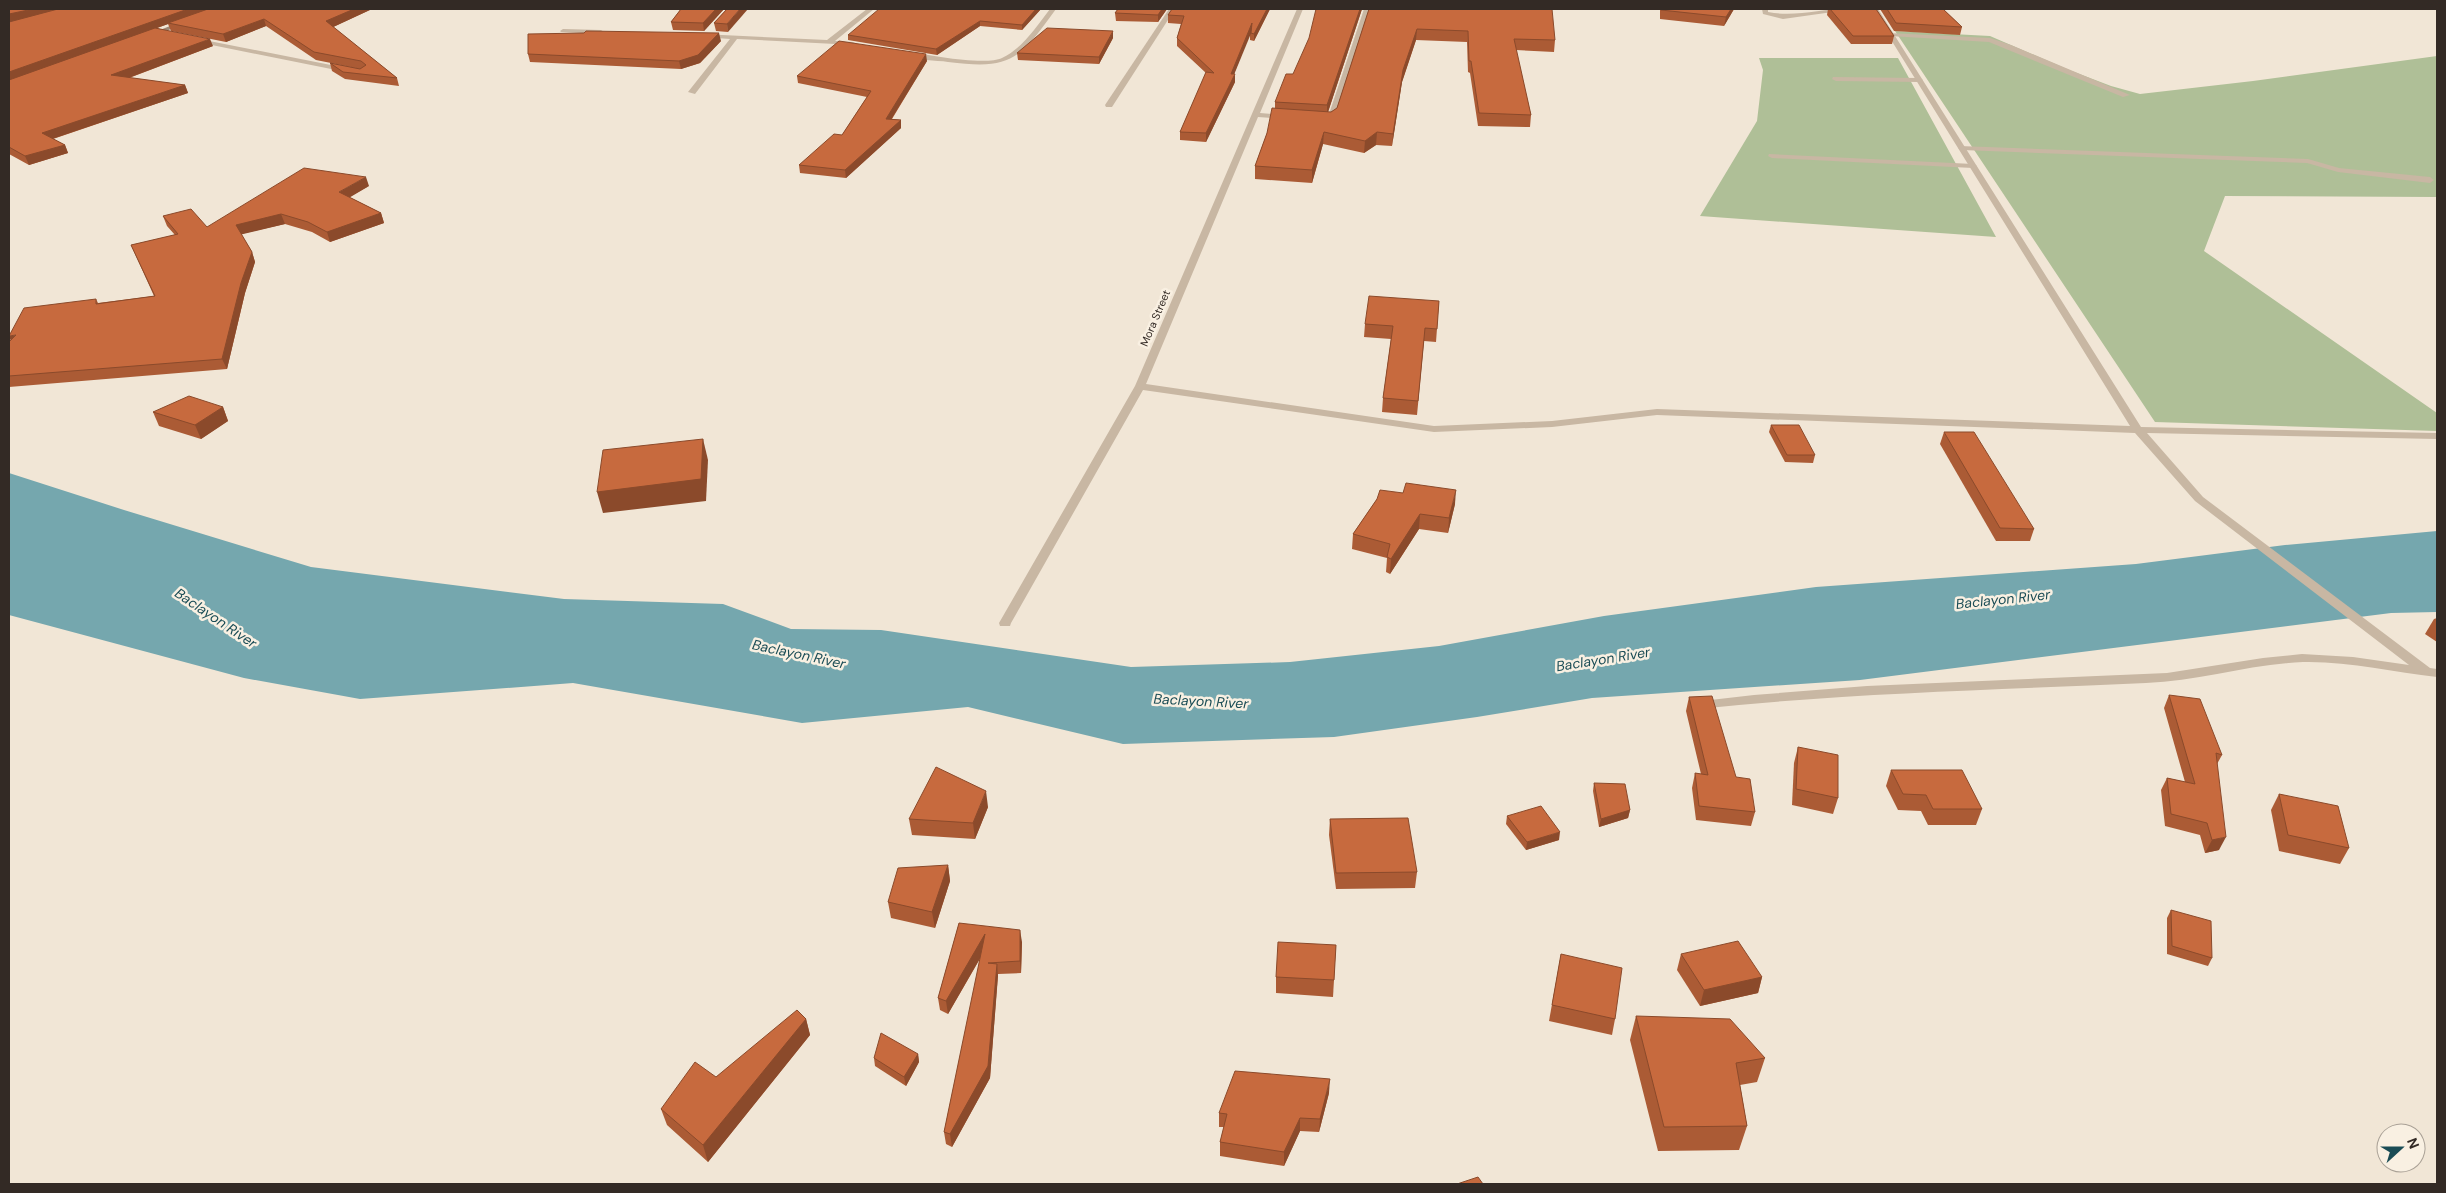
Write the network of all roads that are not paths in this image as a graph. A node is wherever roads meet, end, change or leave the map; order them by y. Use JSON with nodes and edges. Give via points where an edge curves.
{"nodes":[{"id":1,"x":871,"y":9,"type":"edge"},
{"id":2,"x":1046,"y":9,"type":"edge"},
{"id":3,"x":1053,"y":9,"type":"edge"},
{"id":4,"x":1172,"y":9,"type":"edge"},
{"id":5,"x":1300,"y":9,"type":"edge"},
{"id":6,"x":1367,"y":9,"type":"edge"},
{"id":7,"x":1765,"y":9,"type":"edge"},
{"id":8,"x":1851,"y":9,"type":"edge"},
{"id":9,"x":1874,"y":9,"type":"edge"},
{"id":10,"x":194,"y":19,"type":"edge"},
{"id":11,"x":712,"y":29,"type":"edge"},
{"id":12,"x":563,"y":31,"type":"edge"},
{"id":13,"x":158,"y":32,"type":"junction"},
{"id":14,"x":611,"y":32,"type":"edge"},
{"id":15,"x":1890,"y":34,"type":"junction"},
{"id":16,"x":697,"y":35,"type":"edge"},
{"id":17,"x":707,"y":35,"type":"junction"},
{"id":18,"x":177,"y":36,"type":"edge"},
{"id":19,"x":735,"y":37,"type":"junction"},
{"id":20,"x":140,"y":38,"type":"edge"},
{"id":21,"x":186,"y":38,"type":"edge"},
{"id":22,"x":828,"y":43,"type":"junction"},
{"id":23,"x":857,"y":44,"type":"edge"},
{"id":24,"x":906,"y":53,"type":"edge"},
{"id":25,"x":354,"y":71,"type":"edge"},
{"id":26,"x":1836,"y":79,"type":"dead end"},
{"id":27,"x":1919,"y":80,"type":"junction"},
{"id":28,"x":692,"y":92,"type":"dead end"},
{"id":29,"x":2126,"y":95,"type":"dead end"},
{"id":30,"x":1109,"y":105,"type":"dead end"},
{"id":31,"x":1255,"y":116,"type":"junction"},
{"id":32,"x":1293,"y":118,"type":"edge"},
{"id":33,"x":1312,"y":118,"type":"edge"},
{"id":34,"x":1962,"y":148,"type":"junction"},
{"id":35,"x":1772,"y":156,"type":"dead end"},
{"id":36,"x":1973,"y":166,"type":"junction"},
{"id":37,"x":2430,"y":180,"type":"dead end"},
{"id":38,"x":1140,"y":386,"type":"junction"},
{"id":39,"x":2138,"y":430,"type":"junction"},
{"id":40,"x":2437,"y":436,"type":"edge"},
{"id":41,"x":1005,"y":623,"type":"dead end"},
{"id":42,"x":2432,"y":672,"type":"edge"},
{"id":43,"x":1689,"y":706,"type":"edge"}],
"edges":[{"from":1,"to":22,"type":"street"},
{"from":2,"to":3,"type":"street"},
{"from":3,"to":24,"type":"street","via":[[1025,45],[1001,62],[944,60]]},
{"from":4,"to":30,"type":"street"},
{"from":5,"to":31,"type":"street","name":"Mora Street"},
{"from":6,"to":33,"type":"street","via":[[1331,120]]},
{"from":7,"to":8,"type":"street","via":[[1765,12],[1783,17]]},
{"from":9,"to":15,"type":"street"},
{"from":10,"to":13,"type":"main road"},
{"from":11,"to":17,"type":"street"},
{"from":12,"to":14,"type":"street"},
{"from":13,"to":18,"type":"street"},
{"from":13,"to":20,"type":"main road"},
{"from":15,"to":27,"type":"street"},
{"from":15,"to":29,"type":"street","via":[[1990,40]]},
{"from":16,"to":17,"type":"street"},
{"from":17,"to":19,"type":"street"},
{"from":19,"to":22,"type":"street"},
{"from":19,"to":28,"type":"street"},
{"from":21,"to":25,"type":"street"},
{"from":22,"to":23,"type":"street"},
{"from":26,"to":27,"type":"street"},
{"from":27,"to":34,"type":"street"},
{"from":31,"to":32,"type":"street"},
{"from":31,"to":38,"type":"street","name":"Mora Street"},
{"from":34,"to":36,"type":"street"},
{"from":34,"to":37,"type":"street","via":[[2308,161],[2338,170]]},
{"from":35,"to":36,"type":"street"},
{"from":36,"to":39,"type":"street"},
{"from":38,"to":39,"type":"street","via":[[1434,429],[1552,424],[1657,412]]},
{"from":38,"to":41,"type":"street","name":"Mora Street"},
{"from":39,"to":40,"type":"street"},
{"from":39,"to":42,"type":"street","via":[[2199,499],[2390,644]]},
{"from":42,"to":43,"type":"street","via":[[2345,659],[2300,658],[2151,679],[1792,695]]}]}
